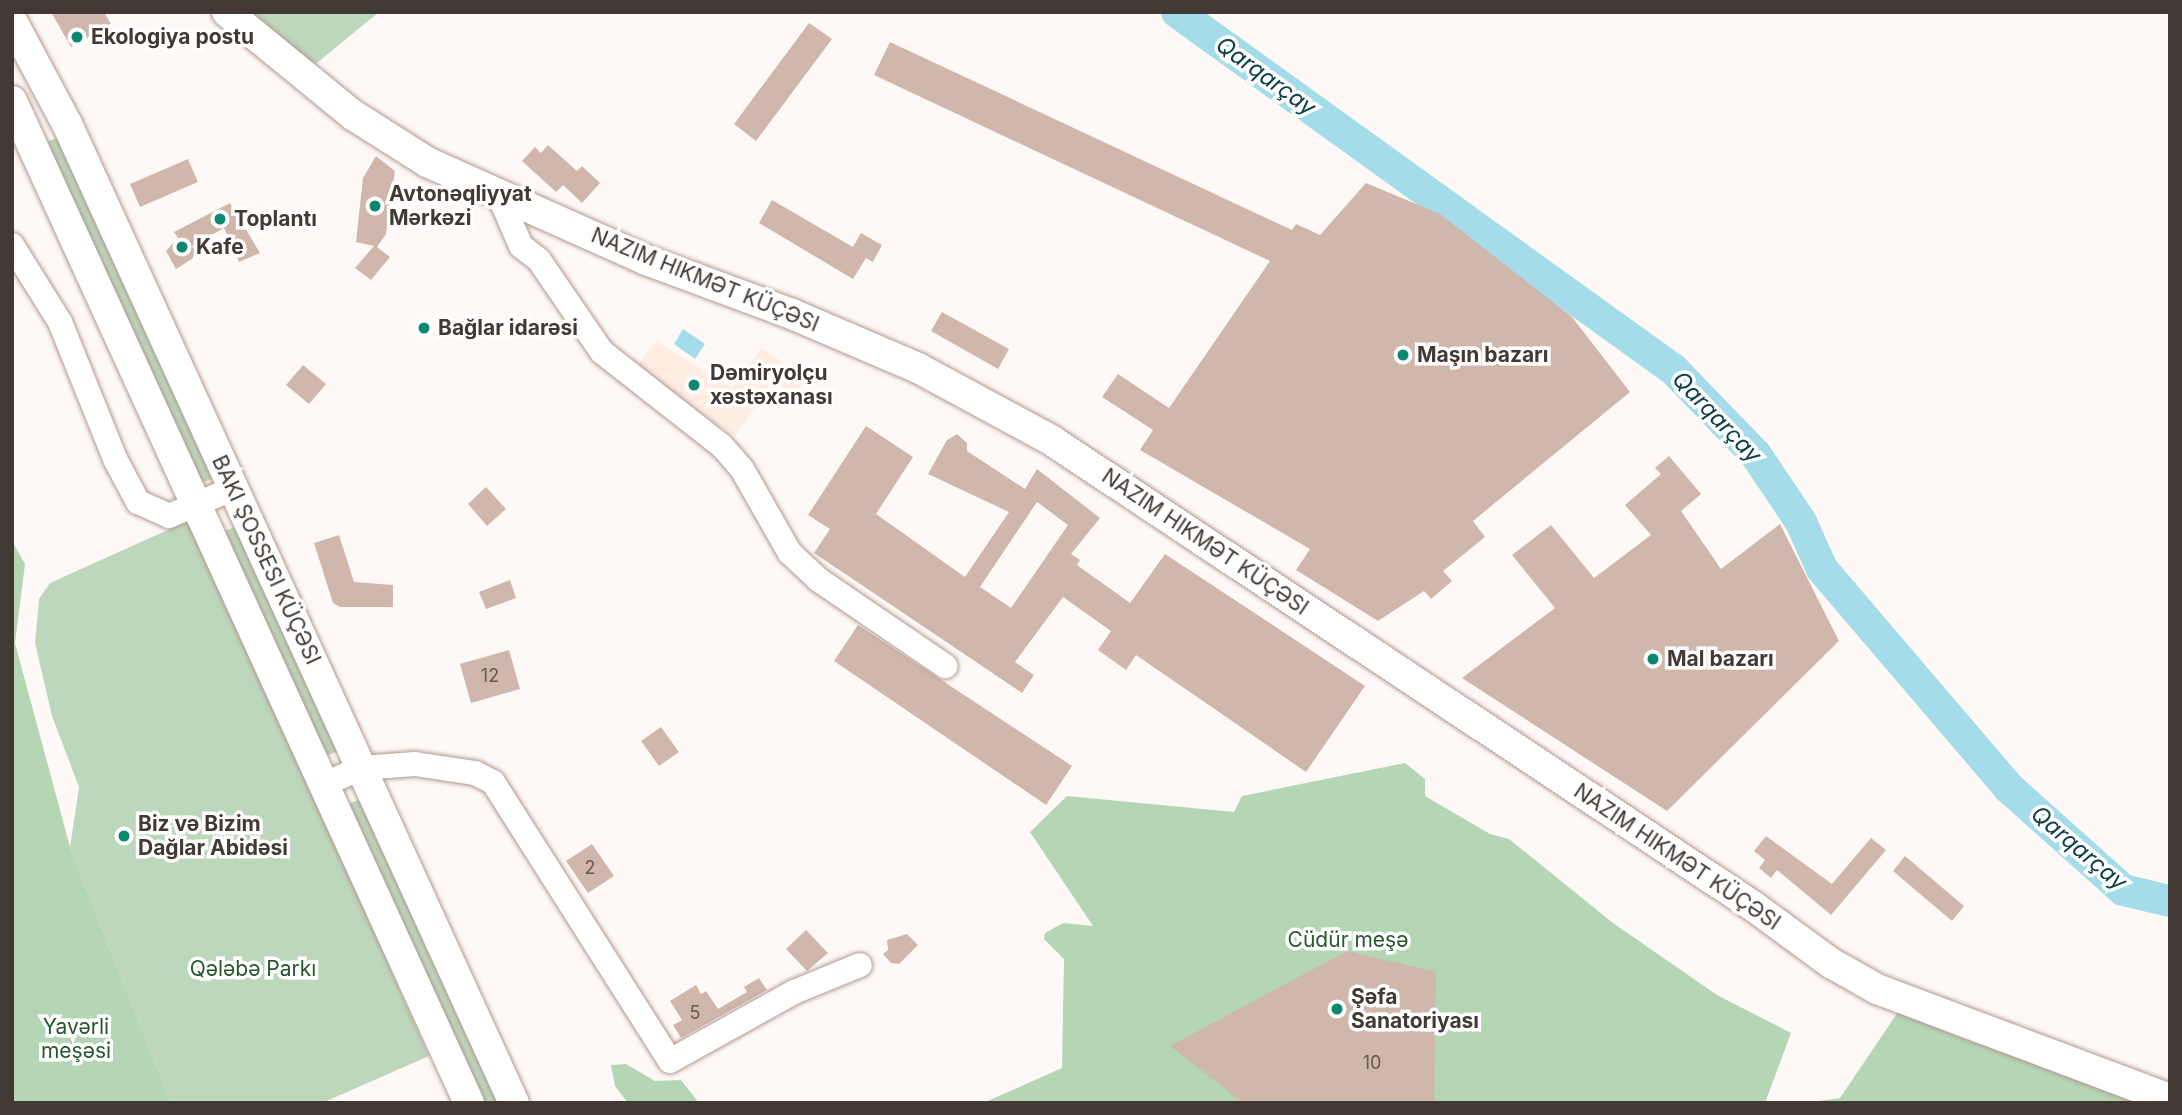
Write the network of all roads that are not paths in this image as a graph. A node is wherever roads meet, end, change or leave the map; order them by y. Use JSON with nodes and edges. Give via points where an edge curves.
{"nodes":[{"id":1,"x":227,"y":12,"type":"edge"},
{"id":2,"x":12,"y":21,"type":"edge"},
{"id":3,"x":12,"y":102,"type":"edge"},
{"id":4,"x":498,"y":193,"type":"junction"},
{"id":5,"x":12,"y":245,"type":"edge"},
{"id":6,"x":234,"y":488,"type":"junction"},
{"id":7,"x":197,"y":505,"type":"junction"},
{"id":8,"x":945,"y":666,"type":"dead end"},
{"id":9,"x":361,"y":768,"type":"junction"},
{"id":10,"x":325,"y":785,"type":"junction"},
{"id":11,"x":860,"y":964,"type":"dead end"},
{"id":12,"x":2170,"y":1099,"type":"edge"},
{"id":13,"x":469,"y":1103,"type":"edge"},
{"id":14,"x":514,"y":1103,"type":"edge"}],
"edges":[{"from":1,"to":4,"type":"main road","name":"NAZIM HIKMƏT KÜÇƏSI","via":[[386,138]]},
{"from":2,"to":6,"type":"main road","via":[[67,124]]},
{"from":3,"to":7,"type":"main road"},
{"from":4,"to":8,"type":"street","via":[[520,246],[539,260],[602,352],[722,446],[742,469],[790,553],[819,580]]},
{"from":4,"to":12,"type":"main road","name":"NAZIM HIKMƏT KÜÇƏSI","via":[[646,260],[792,314],[957,386],[1051,440],[1753,906],[1831,963],[1877,989],[1993,1036]]},
{"from":5,"to":7,"type":"street","via":[[60,322],[115,459],[138,502],[169,516]]},
{"from":6,"to":7,"type":"street"},
{"from":6,"to":9,"type":"main road"},
{"from":7,"to":10,"type":"main road"},
{"from":9,"to":10,"type":"street"},
{"from":9,"to":11,"type":"street","via":[[441,766],[493,782],[670,1060],[794,992]]},
{"from":9,"to":14,"type":"main road"},
{"from":10,"to":13,"type":"main road"}]}
